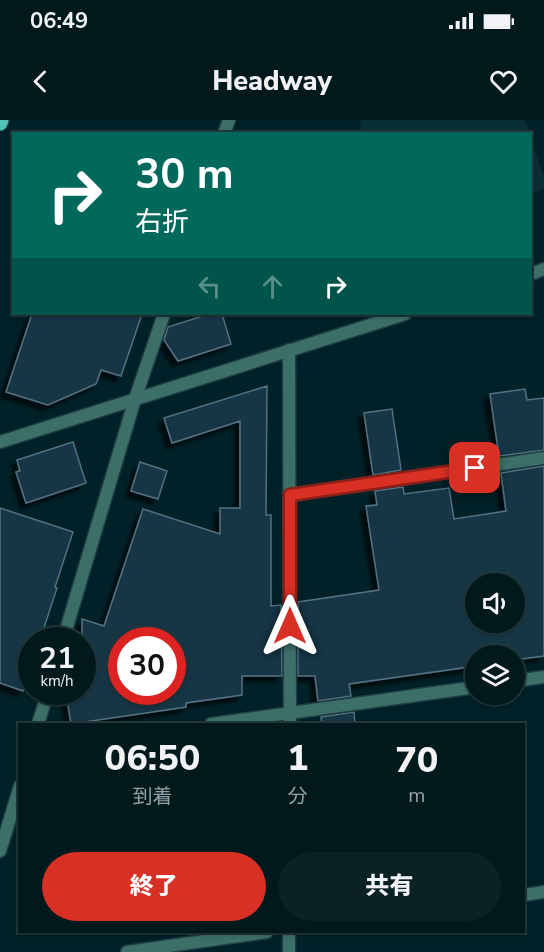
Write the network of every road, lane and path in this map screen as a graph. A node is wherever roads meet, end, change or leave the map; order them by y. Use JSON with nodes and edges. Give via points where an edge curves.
{"nodes":[{"id":1,"x":164,"y":315,"type":"edge"},
{"id":2,"x":402,"y":315,"type":"edge"},
{"id":3,"x":289,"y":350,"type":"junction"},
{"id":4,"x":135,"y":399,"type":"junction"},
{"id":5,"x":0,"y":442,"type":"edge"},
{"id":6,"x":544,"y":458,"type":"edge"},
{"id":7,"x":290,"y":495,"type":"junction"},
{"id":8,"x":67,"y":627,"type":"edge"},
{"id":9,"x":544,"y":677,"type":"edge"},
{"id":10,"x":525,"y":680,"type":"edge"},
{"id":11,"x":465,"y":689,"type":"edge"},
{"id":12,"x":44,"y":705,"type":"edge"},
{"id":13,"x":290,"y":719,"type":"edge"},
{"id":14,"x":38,"y":723,"type":"edge"},
{"id":15,"x":227,"y":723,"type":"edge"},
{"id":16,"x":18,"y":792,"type":"edge"},
{"id":17,"x":0,"y":851,"type":"edge"},
{"id":18,"x":544,"y":892,"type":"edge"},
{"id":19,"x":525,"y":894,"type":"edge"},
{"id":20,"x":260,"y":933,"type":"edge"},
{"id":21,"x":290,"y":933,"type":"edge"},
{"id":22,"x":127,"y":952,"type":"edge"},
{"id":23,"x":290,"y":952,"type":"edge"}],
"edges":[{"from":1,"to":4,"type":"street"},
{"from":2,"to":3,"type":"street"},
{"from":3,"to":4,"type":"street"},
{"from":3,"to":7,"type":"street"},
{"from":4,"to":5,"type":"street"},
{"from":4,"to":8,"type":"street"},
{"from":6,"to":7,"type":"street"},
{"from":7,"to":13,"type":"street"},
{"from":9,"to":10,"type":"street"},
{"from":11,"to":13,"type":"street"},
{"from":12,"to":14,"type":"street"},
{"from":13,"to":15,"type":"street"},
{"from":16,"to":17,"type":"street"},
{"from":18,"to":19,"type":"street"},
{"from":20,"to":22,"type":"street"},
{"from":21,"to":23,"type":"street"}]}
